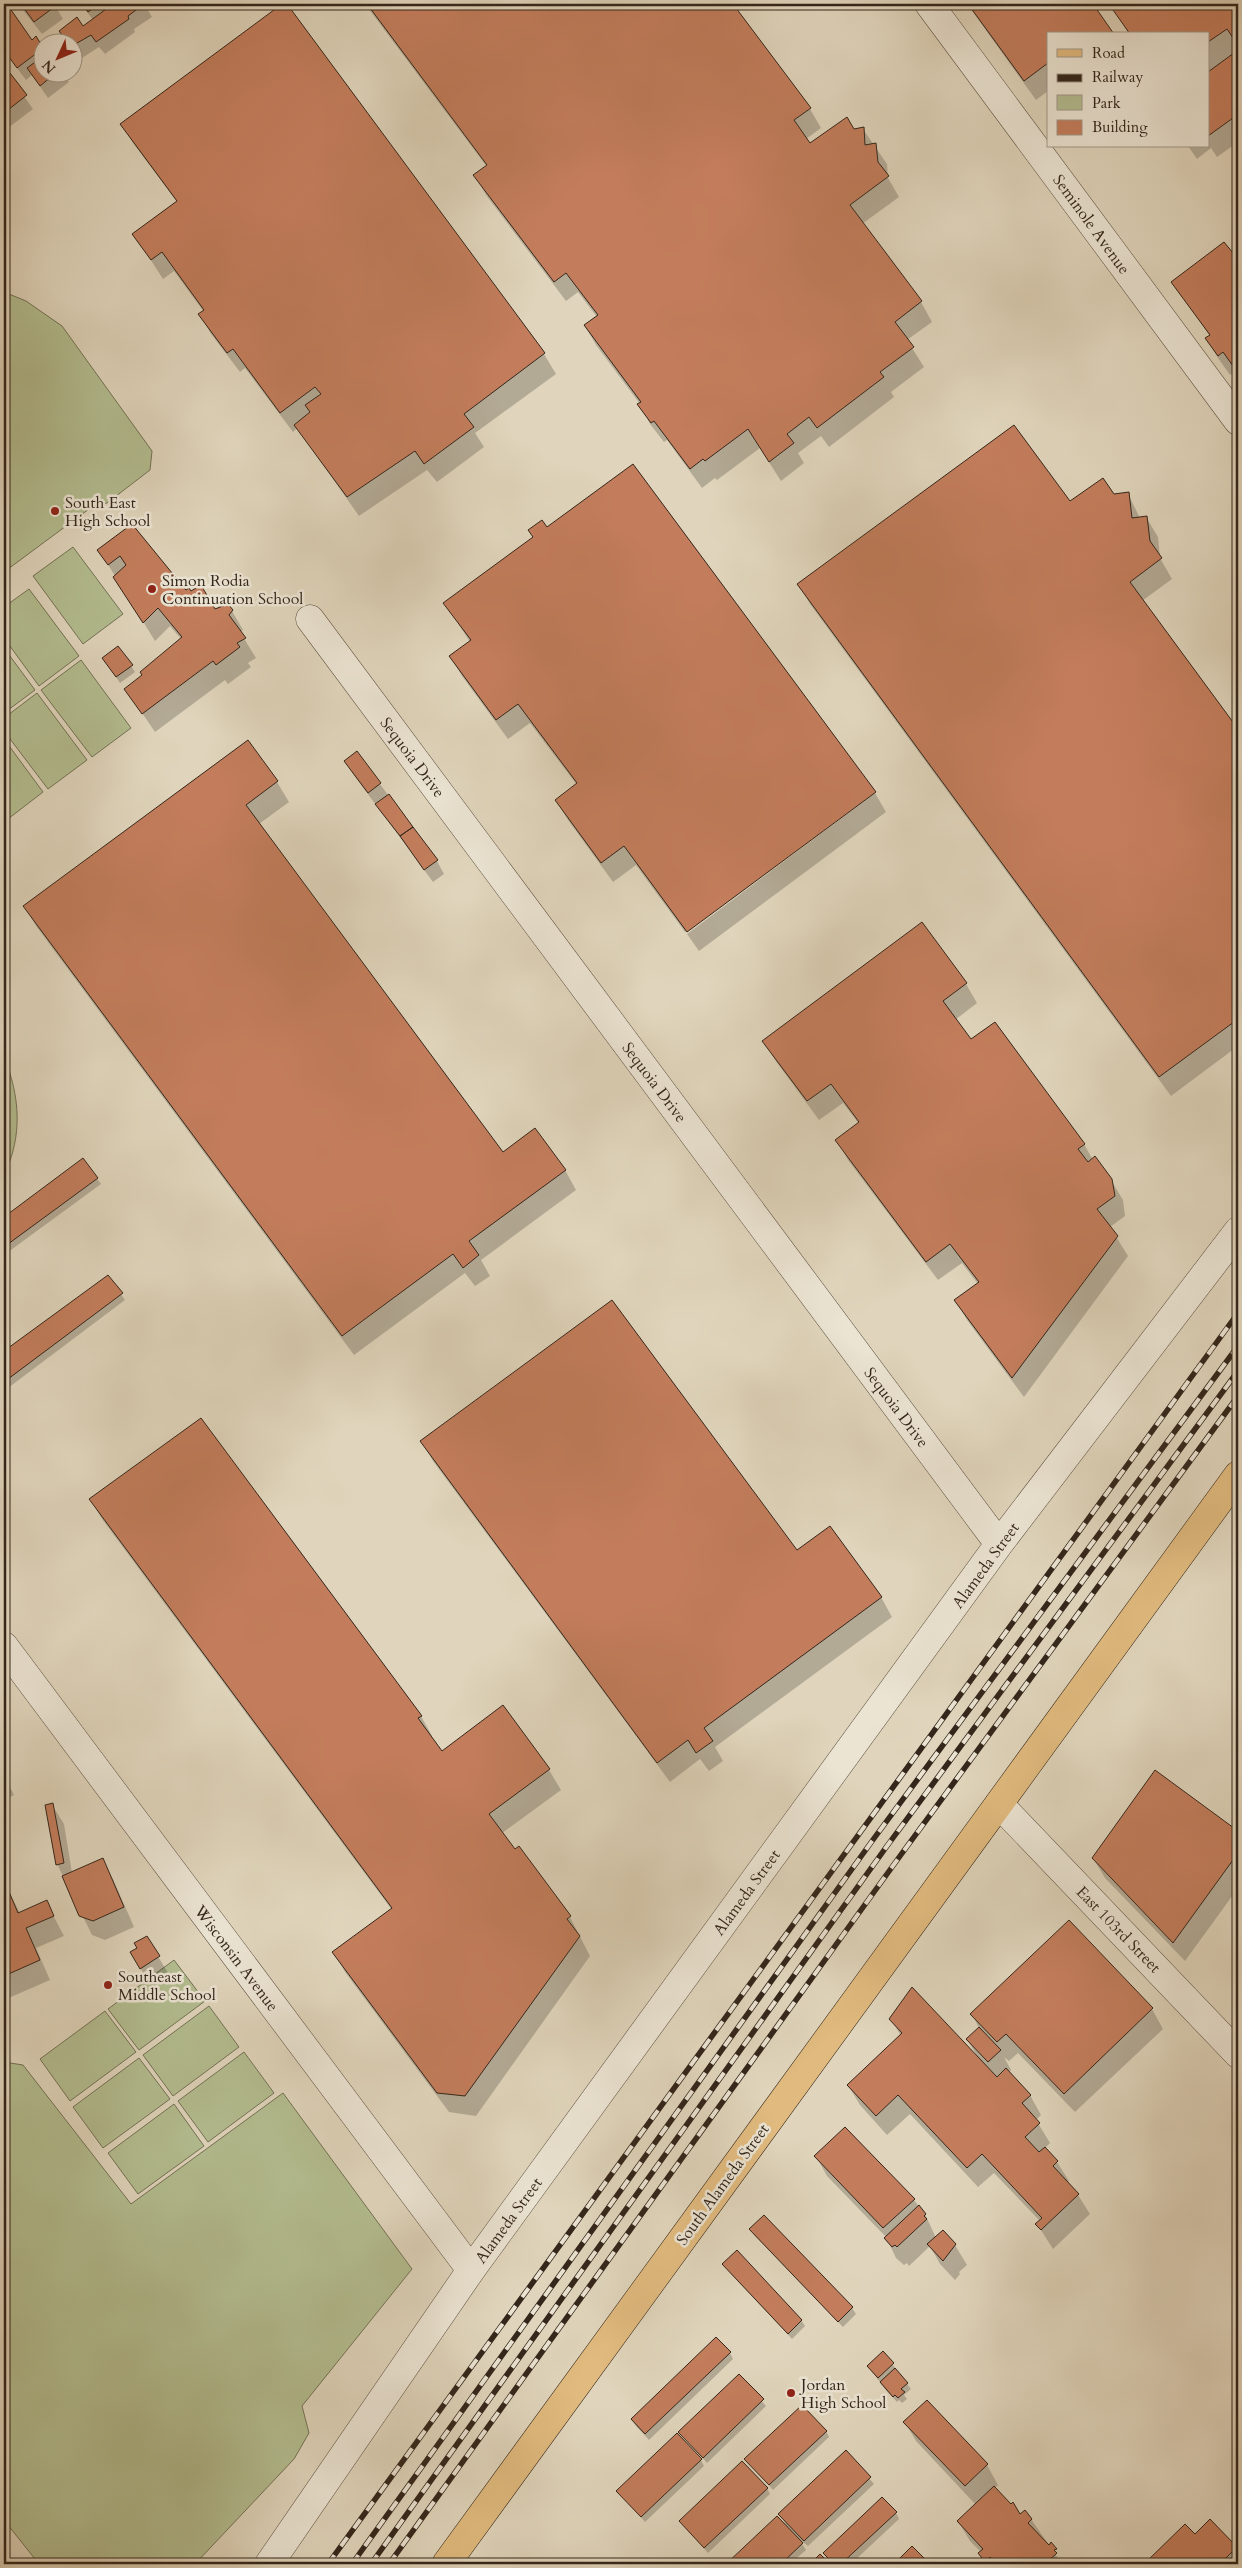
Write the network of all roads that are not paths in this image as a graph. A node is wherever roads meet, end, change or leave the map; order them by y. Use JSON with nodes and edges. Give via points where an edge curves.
{"nodes":[{"id":1,"x":929,"y":4,"type":"edge"},
{"id":2,"x":1238,"y":421,"type":"edge"},
{"id":3,"x":310,"y":619,"type":"dead end"},
{"id":4,"x":1238,"y":1231,"type":"edge"},
{"id":5,"x":1238,"y":1475,"type":"edge"},
{"id":6,"x":999,"y":1544,"type":"junction"},
{"id":7,"x":4,"y":1646,"type":"edge"},
{"id":8,"x":999,"y":1804,"type":"junction"},
{"id":9,"x":1238,"y":2054,"type":"edge"},
{"id":10,"x":471,"y":2270,"type":"junction"},
{"id":11,"x":269,"y":2564,"type":"edge"},
{"id":12,"x":446,"y":2564,"type":"edge"}],
"edges":[{"from":1,"to":2,"type":"street","name":"Seminole Avenue"},
{"from":3,"to":6,"type":"street","name":"Sequoia Drive"},
{"from":4,"to":6,"type":"street","name":"Alameda Street"},
{"from":5,"to":8,"type":"main road"},
{"from":6,"to":10,"type":"street","name":"Alameda Street"},
{"from":7,"to":10,"type":"street","name":"Wisconsin Avenue"},
{"from":8,"to":9,"type":"street","name":"East 103rd Street"},
{"from":8,"to":12,"type":"main road","name":"South Alameda Street"},
{"from":10,"to":11,"type":"street","name":"Alameda Street"}]}
